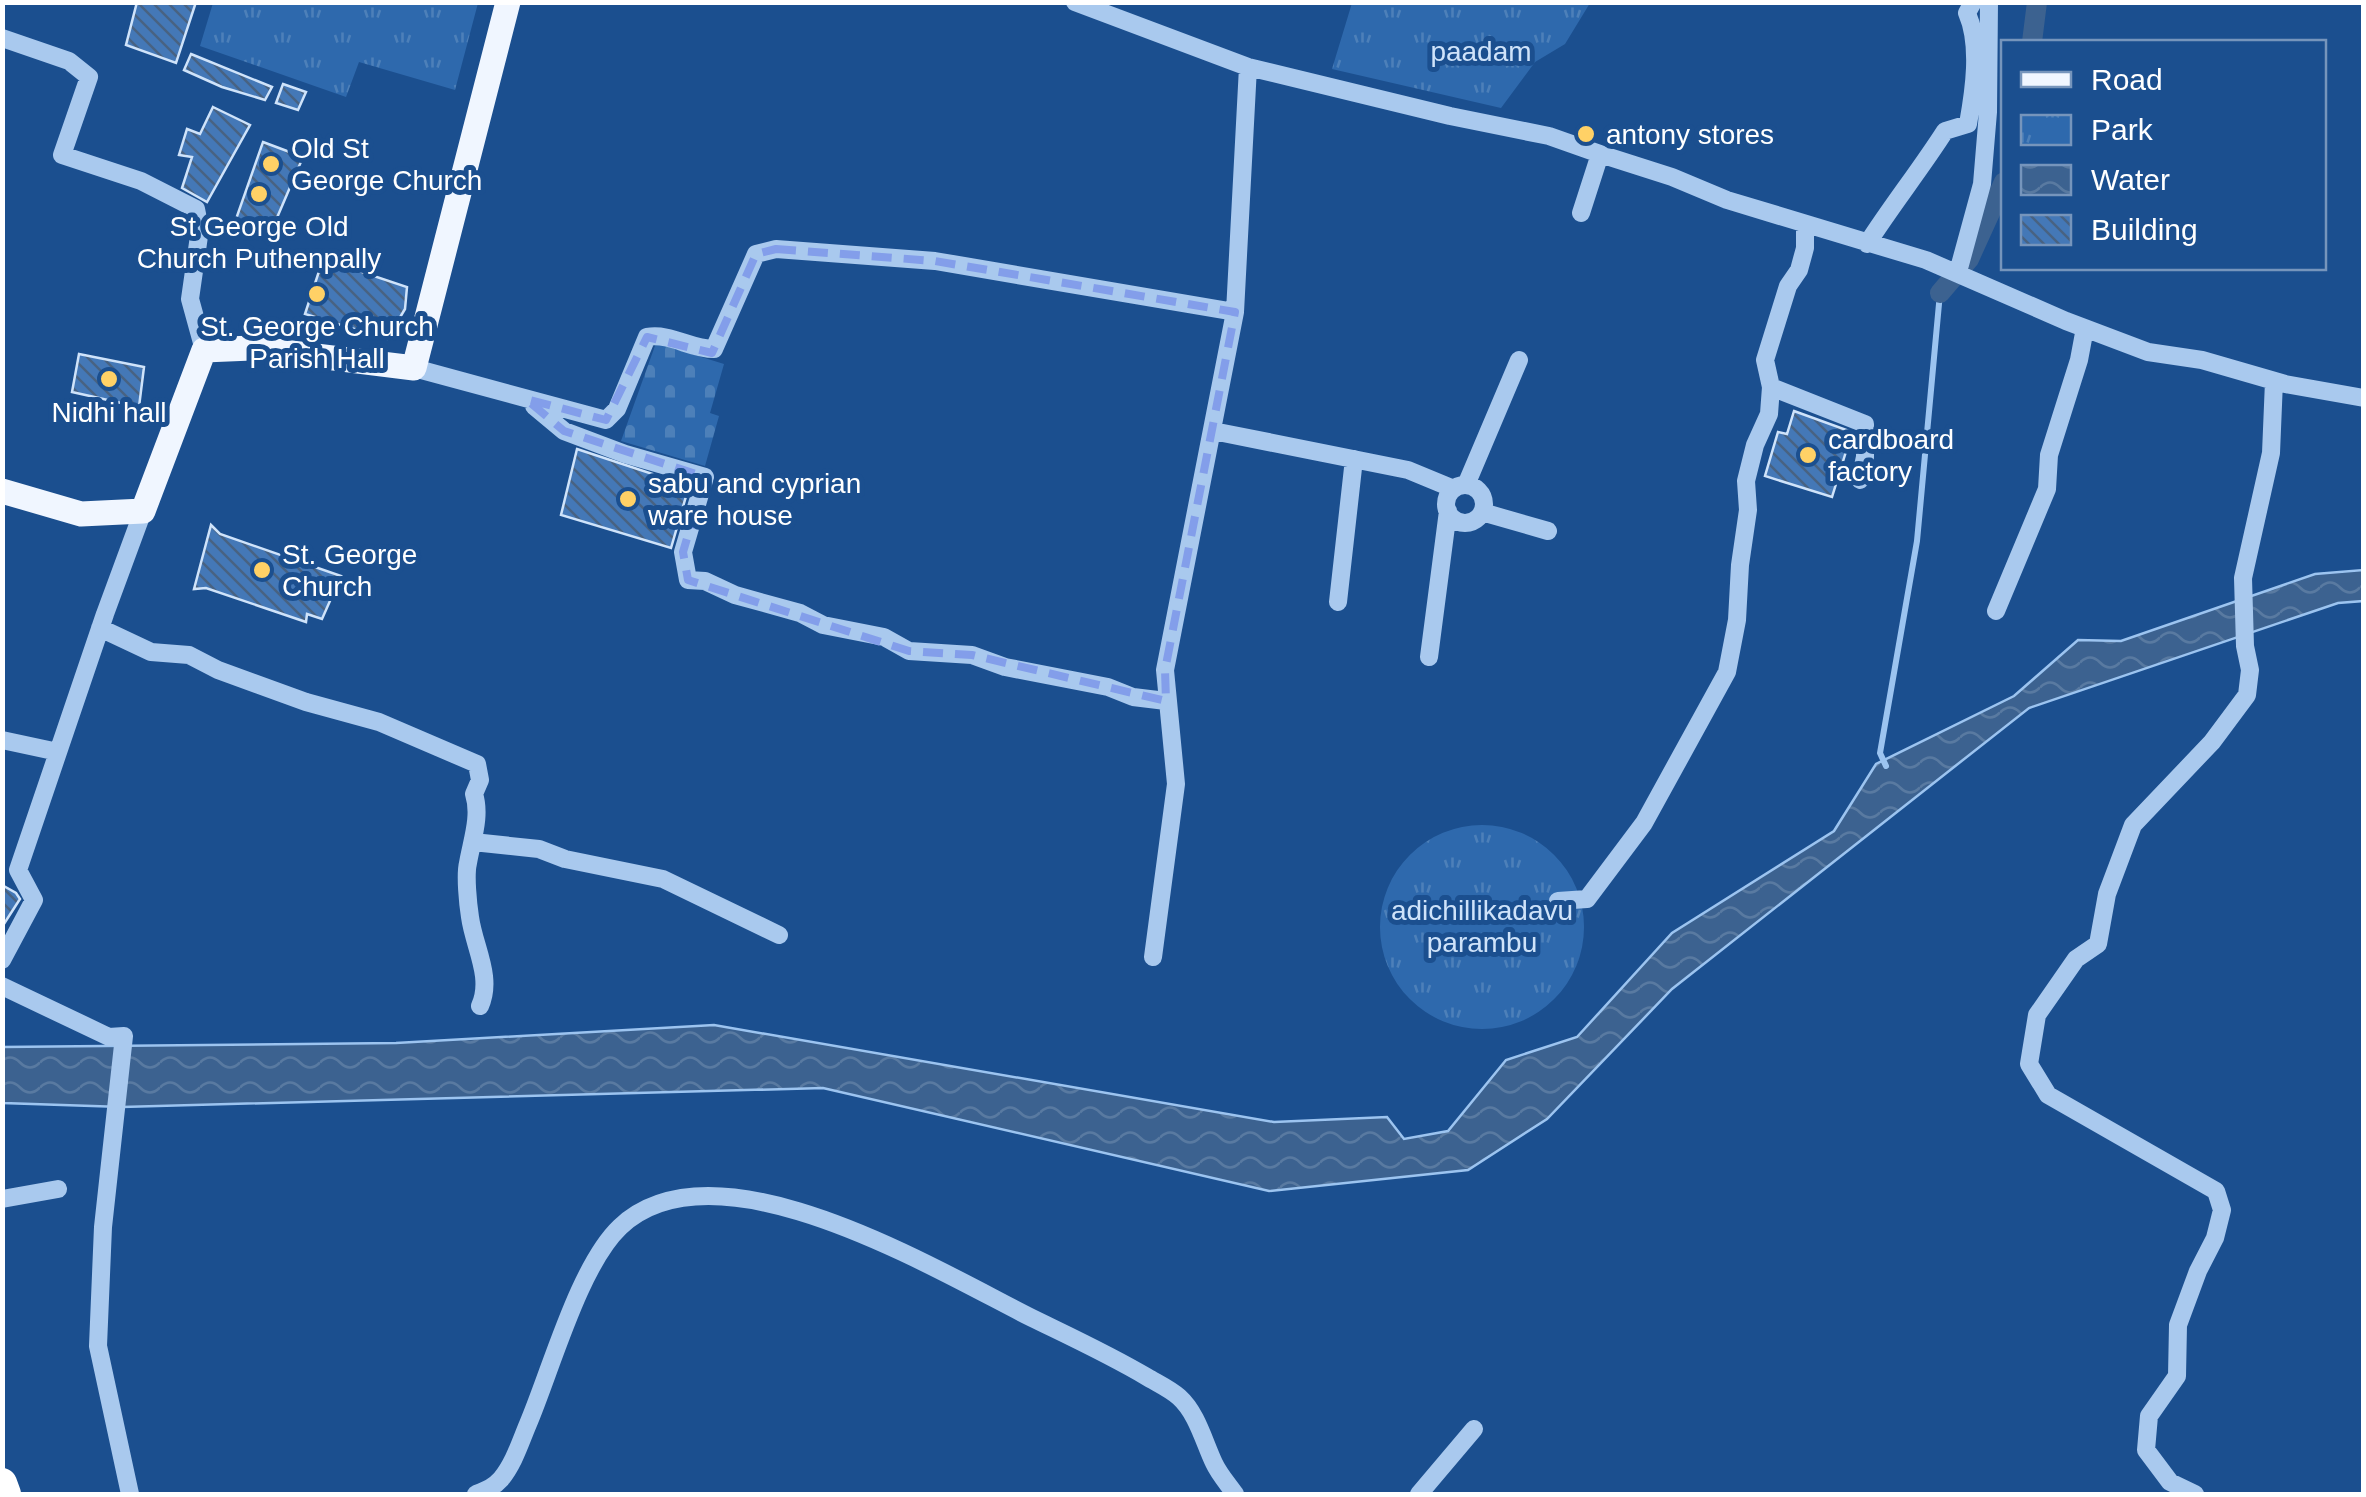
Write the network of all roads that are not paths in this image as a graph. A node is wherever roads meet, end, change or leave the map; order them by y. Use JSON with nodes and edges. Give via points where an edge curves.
{"nodes":[{"id":1,"x":508,"y":2,"type":"edge"},
{"id":2,"x":1075,"y":2,"type":"edge"},
{"id":3,"x":1973,"y":2,"type":"edge"},
{"id":4,"x":1989,"y":2,"type":"edge"},
{"id":5,"x":2,"y":38,"type":"edge"},
{"id":6,"x":1248,"y":67,"type":"junction"},
{"id":7,"x":1600,"y":154,"type":"junction"},
{"id":8,"x":1581,"y":213,"type":"dead end"},
{"id":9,"x":1805,"y":225,"type":"junction"},
{"id":10,"x":1867,"y":244,"type":"junction"},
{"id":11,"x":1958,"y":272,"type":"junction"},
{"id":12,"x":1235,"y":312,"type":"junction"},
{"id":13,"x":2085,"y":328,"type":"junction"},
{"id":14,"x":204,"y":350,"type":"junction"},
{"id":15,"x":1519,"y":360,"type":"dead end"},
{"id":16,"x":414,"y":368,"type":"junction"},
{"id":17,"x":2274,"y":381,"type":"junction"},
{"id":18,"x":1771,"y":387,"type":"junction"},
{"id":19,"x":2364,"y":398,"type":"edge"},
{"id":20,"x":526,"y":400,"type":"junction"},
{"id":21,"x":1214,"y":431,"type":"junction"},
{"id":22,"x":1354,"y":459,"type":"junction"},
{"id":23,"x":1860,"y":480,"type":"dead end"},
{"id":24,"x":1460,"y":487,"type":"junction"},
{"id":25,"x":2,"y":492,"type":"edge"},
{"id":26,"x":1448,"y":511,"type":"junction"},
{"id":27,"x":144,"y":512,"type":"junction"},
{"id":28,"x":1482,"y":512,"type":"junction"},
{"id":29,"x":1548,"y":531,"type":"dead end"},
{"id":30,"x":1338,"y":602,"type":"dead end"},
{"id":31,"x":1996,"y":611,"type":"dead end"},
{"id":32,"x":100,"y":628,"type":"junction"},
{"id":33,"x":1429,"y":657,"type":"dead end"},
{"id":34,"x":1166,"y":702,"type":"junction"},
{"id":35,"x":2,"y":740,"type":"edge"},
{"id":36,"x":58,"y":752,"type":"junction"},
{"id":37,"x":473,"y":842,"type":"junction"},
{"id":38,"x":1558,"y":900,"type":"dead end"},
{"id":39,"x":779,"y":935,"type":"dead end"},
{"id":40,"x":1153,"y":957,"type":"dead end"},
{"id":41,"x":2,"y":960,"type":"edge"},
{"id":42,"x":2,"y":986,"type":"edge"},
{"id":43,"x":480,"y":1006,"type":"dead end"},
{"id":44,"x":58,"y":1189,"type":"dead end"},
{"id":45,"x":2,"y":1199,"type":"edge"},
{"id":46,"x":1474,"y":1429,"type":"dead end"},
{"id":47,"x":2,"y":1483,"type":"edge"},
{"id":48,"x":489,"y":1492,"type":"edge"},
{"id":49,"x":6,"y":1494,"type":"edge"},
{"id":50,"x":130,"y":1494,"type":"edge"},
{"id":51,"x":1235,"y":1494,"type":"edge"},
{"id":52,"x":1419,"y":1494,"type":"edge"},
{"id":53,"x":2195,"y":1494,"type":"edge"}],
"edges":[{"from":1,"to":16,"type":"main road"},
{"from":2,"to":6,"type":"street"},
{"from":3,"to":10,"type":"street","via":[[1967,14],[1974,70],[1968,124],[1944,132]]},
{"from":4,"to":11,"type":"street","via":[[1982,184]]},
{"from":5,"to":14,"type":"street","via":[[70,61],[89,78],[62,155],[142,181],[196,208],[200,229],[190,300]]},
{"from":6,"to":7,"type":"street","via":[[1549,136]]},
{"from":6,"to":12,"type":"street"},
{"from":7,"to":8,"type":"street"},
{"from":7,"to":9,"type":"street"},
{"from":9,"to":10,"type":"street"},
{"from":9,"to":18,"type":"street","via":[[1799,270],[1765,360]]},
{"from":10,"to":11,"type":"street"},
{"from":11,"to":13,"type":"street"},
{"from":12,"to":20,"type":"street","via":[[935,261],[776,249],[756,254],[714,348],[647,337],[606,420]]},
{"from":12,"to":21,"type":"street"},
{"from":13,"to":17,"type":"street","via":[[2148,352]]},
{"from":13,"to":31,"type":"street","via":[[2049,455],[2047,489]]},
{"from":14,"to":16,"type":"main road","via":[[252,348]]},
{"from":14,"to":27,"type":"main road"},
{"from":15,"to":24,"type":"street"},
{"from":16,"to":20,"type":"street"},
{"from":17,"to":19,"type":"street"},
{"from":17,"to":53,"type":"street","via":[[2271,452],[2243,578],[2247,695],[2134,825],[2106,894],[2098,944],[2076,959],[2037,1015],[2030,1064],[2048,1095],[2216,1190],[2222,1210],[2178,1324],[2177,1376],[2149,1416],[2146,1450],[2170,1482]]},
{"from":18,"to":23,"type":"street","via":[[1865,424]]},
{"from":18,"to":38,"type":"street","via":[[1746,482],[1727,672],[1633,838],[1587,899]]},
{"from":20,"to":34,"type":"street","via":[[564,431],[704,477],[683,552],[688,580],[909,651],[972,655]]},
{"from":21,"to":22,"type":"street"},
{"from":21,"to":34,"type":"street","via":[[1165,670]]},
{"from":22,"to":24,"type":"street"},
{"from":22,"to":30,"type":"street"},
{"from":24,"to":26,"type":"street","via":[[1447,499]]},
{"from":24,"to":28,"type":"street","via":[[1482,494]]},
{"from":25,"to":27,"type":"main road","via":[[81,514]]},
{"from":26,"to":28,"type":"street","via":[[1468,522]]},
{"from":26,"to":33,"type":"street"},
{"from":27,"to":32,"type":"street"},
{"from":28,"to":29,"type":"street"},
{"from":32,"to":36,"type":"street"},
{"from":32,"to":37,"type":"street","via":[[151,652],[189,656],[306,702],[380,722],[476,764]]},
{"from":34,"to":40,"type":"street","via":[[1176,784]]},
{"from":35,"to":36,"type":"street"},
{"from":36,"to":41,"type":"street","via":[[18,870],[34,900]]},
{"from":37,"to":39,"type":"street","via":[[539,849],[663,879]]},
{"from":37,"to":43,"type":"street","via":[[467,865],[470,917],[488,989]]},
{"from":42,"to":50,"type":"street","via":[[109,1037],[124,1036],[103,1226],[98,1346]]},
{"from":44,"to":45,"type":"street"},
{"from":46,"to":52,"type":"street"},
{"from":47,"to":49,"type":"highway"},
{"from":48,"to":51,"type":"street","via":[[514,1457],[601,1250],[620,1226],[648,1208],[705,1195],[816,1216],[1126,1364],[1180,1398]]}]}
